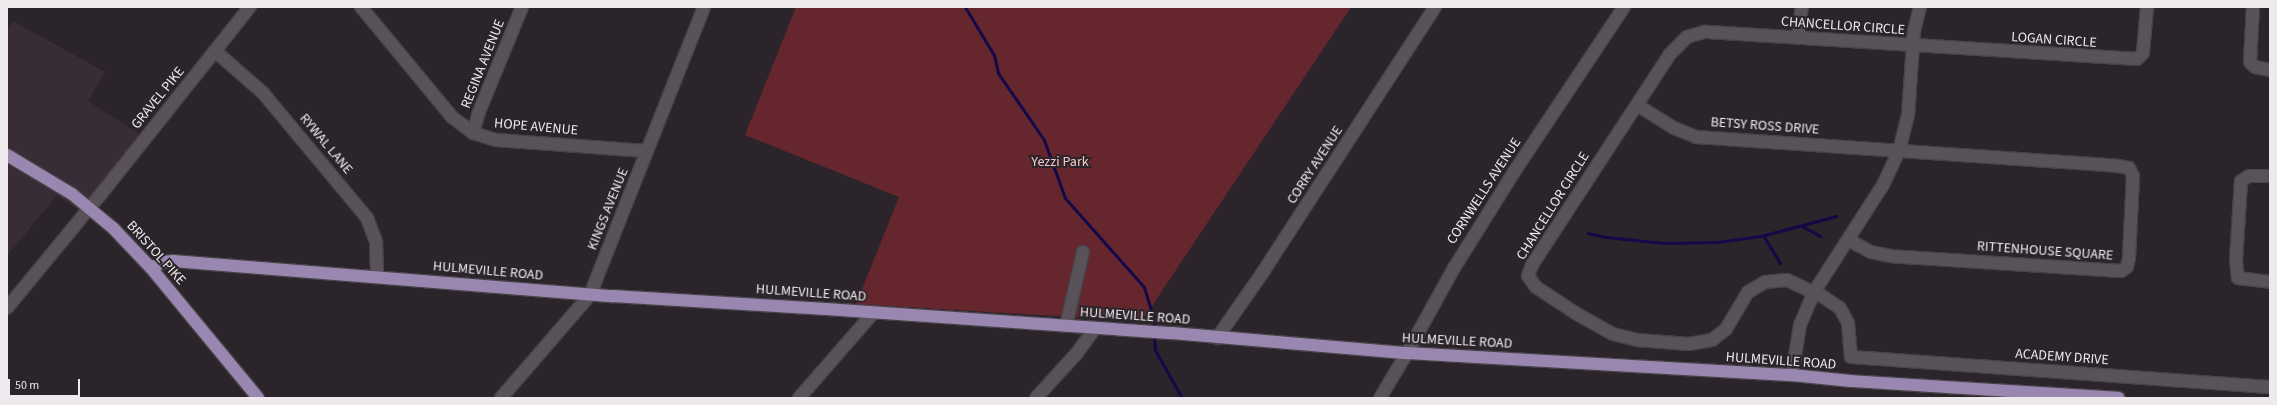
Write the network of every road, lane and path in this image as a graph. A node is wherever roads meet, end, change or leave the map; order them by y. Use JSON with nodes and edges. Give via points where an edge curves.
{"nodes":[{"id":1,"x":250,"y":7,"type":"edge"},
{"id":2,"x":361,"y":7,"type":"edge"},
{"id":3,"x":522,"y":7,"type":"edge"},
{"id":4,"x":704,"y":7,"type":"edge"},
{"id":5,"x":1435,"y":7,"type":"edge"},
{"id":6,"x":1624,"y":7,"type":"edge"},
{"id":7,"x":1802,"y":7,"type":"edge"},
{"id":8,"x":1920,"y":7,"type":"edge"},
{"id":9,"x":2147,"y":7,"type":"edge"},
{"id":10,"x":2253,"y":7,"type":"edge"},
{"id":11,"x":1798,"y":38,"type":"junction"},
{"id":12,"x":1914,"y":46,"type":"junction"},
{"id":13,"x":215,"y":51,"type":"junction"},
{"id":14,"x":2270,"y":70,"type":"edge"},
{"id":15,"x":1637,"y":105,"type":"junction"},
{"id":16,"x":473,"y":133,"type":"junction"},
{"id":17,"x":647,"y":151,"type":"junction"},
{"id":18,"x":1899,"y":151,"type":"junction"},
{"id":19,"x":7,"y":155,"type":"edge"},
{"id":20,"x":2270,"y":176,"type":"edge"},
{"id":21,"x":90,"y":207,"type":"junction"},
{"id":22,"x":1848,"y":240,"type":"junction"},
{"id":23,"x":1083,"y":252,"type":"dead end"},
{"id":24,"x":151,"y":268,"type":"junction"},
{"id":25,"x":377,"y":276,"type":"junction"},
{"id":26,"x":2270,"y":282,"type":"edge"},
{"id":27,"x":1814,"y":292,"type":"junction"},
{"id":28,"x":590,"y":294,"type":"junction"},
{"id":29,"x":7,"y":308,"type":"edge"},
{"id":30,"x":874,"y":312,"type":"junction"},
{"id":31,"x":1066,"y":326,"type":"junction"},
{"id":32,"x":1095,"y":328,"type":"junction"},
{"id":33,"x":1216,"y":338,"type":"junction"},
{"id":34,"x":1407,"y":354,"type":"junction"},
{"id":35,"x":1851,"y":357,"type":"joint"},
{"id":36,"x":1792,"y":375,"type":"junction"},
{"id":37,"x":2270,"y":387,"type":"edge"},
{"id":38,"x":258,"y":398,"type":"edge"},
{"id":39,"x":501,"y":398,"type":"edge"},
{"id":40,"x":799,"y":398,"type":"edge"},
{"id":41,"x":1036,"y":398,"type":"edge"},
{"id":42,"x":1380,"y":398,"type":"edge"},
{"id":43,"x":2118,"y":398,"type":"edge"}],
"edges":[{"from":1,"to":13,"type":"street","name":"GRAVEL PIKE"},
{"from":2,"to":16,"type":"street","name":"HOPE AVENUE","via":[[452,117]]},
{"from":3,"to":16,"type":"street","name":"REGINA AVENUE","via":[[479,112]]},
{"from":4,"to":17,"type":"street","name":"KINGS AVENUE"},
{"from":5,"to":33,"type":"street","name":"CORRY AVENUE","via":[[1263,272]]},
{"from":6,"to":34,"type":"street","name":"CORNWELLS AVENUE","via":[[1514,172],[1454,268]]},
{"from":7,"to":11,"type":"street"},
{"from":8,"to":12,"type":"street"},
{"from":9,"to":12,"type":"street","name":"LOGAN CIRCLE","via":[[2143,53],[2137,59]]},
{"from":10,"to":14,"type":"street","via":[[2250,62],[2254,67]]},
{"from":11,"to":12,"type":"street","name":"CHANCELLOR CIRCLE"},
{"from":11,"to":15,"type":"street","name":"CHANCELLOR CIRCLE","via":[[1704,32],[1687,37],[1670,54]]},
{"from":12,"to":18,"type":"street","via":[[1908,116]]},
{"from":13,"to":21,"type":"street","name":"GRAVEL PIKE"},
{"from":13,"to":25,"type":"street","name":"RYWAL LANE","via":[[263,93],[367,218],[376,242]]},
{"from":15,"to":18,"type":"street","name":"BETSY ROSS DRIVE","via":[[1674,128],[1696,137]]},
{"from":15,"to":27,"type":"street","name":"CHANCELLOR CIRCLE","via":[[1532,265],[1528,276],[1536,287],[1576,314],[1613,334],[1637,340],[1689,344],[1706,342],[1719,336],[1726,329],[1745,296],[1765,282],[1787,280]]},
{"from":16,"to":17,"type":"street","name":"HOPE AVENUE","via":[[496,140]]},
{"from":17,"to":28,"type":"street","name":"KINGS AVENUE"},
{"from":18,"to":22,"type":"street","via":[[1884,185]]},
{"from":18,"to":22,"type":"street","name":"RITTENHOUSE SQUARE","via":[[2129,168],[2134,187],[2127,267],[2121,271],[1891,256],[1871,252]]},
{"from":19,"to":21,"type":"main road","name":"BRISTOL PIKE"},
{"from":20,"to":26,"type":"street","via":[[2249,176],[2241,181],[2236,260],[2238,278]]},
{"from":21,"to":24,"type":"main road","name":"BRISTOL PIKE"},
{"from":21,"to":29,"type":"street","name":"GRAVEL PIKE"},
{"from":22,"to":27,"type":"street"},
{"from":23,"to":31,"type":"street"},
{"from":24,"to":25,"type":"main road","name":"HULMEVILLE ROAD","via":[[163,262],[173,261]]},
{"from":24,"to":38,"type":"main road","name":"BRISTOL PIKE"},
{"from":25,"to":28,"type":"main road","name":"HULMEVILLE ROAD"},
{"from":27,"to":35,"type":"street","name":"CHANCELLOR CIRCLE","via":[[1833,302],[1845,315],[1850,332]]},
{"from":27,"to":36,"type":"street","via":[[1800,325]]},
{"from":28,"to":30,"type":"main road","name":"HULMEVILLE ROAD"},
{"from":28,"to":39,"type":"street","name":"KINGS AVENUE"},
{"from":30,"to":31,"type":"main road","name":"HULMEVILLE ROAD"},
{"from":30,"to":40,"type":"street"},
{"from":31,"to":32,"type":"main road","name":"HULMEVILLE ROAD"},
{"from":32,"to":33,"type":"main road","name":"HULMEVILLE ROAD"},
{"from":32,"to":41,"type":"street","via":[[1077,353]]},
{"from":33,"to":34,"type":"main road","name":"HULMEVILLE ROAD"},
{"from":34,"to":36,"type":"main road","name":"HULMEVILLE ROAD"},
{"from":34,"to":42,"type":"street","name":"CORNWELLS AVENUE"},
{"from":35,"to":37,"type":"street","name":"ACADEMY DRIVE"},
{"from":36,"to":43,"type":"main road","name":"HULMEVILLE ROAD","via":[[1851,382]]}]}
